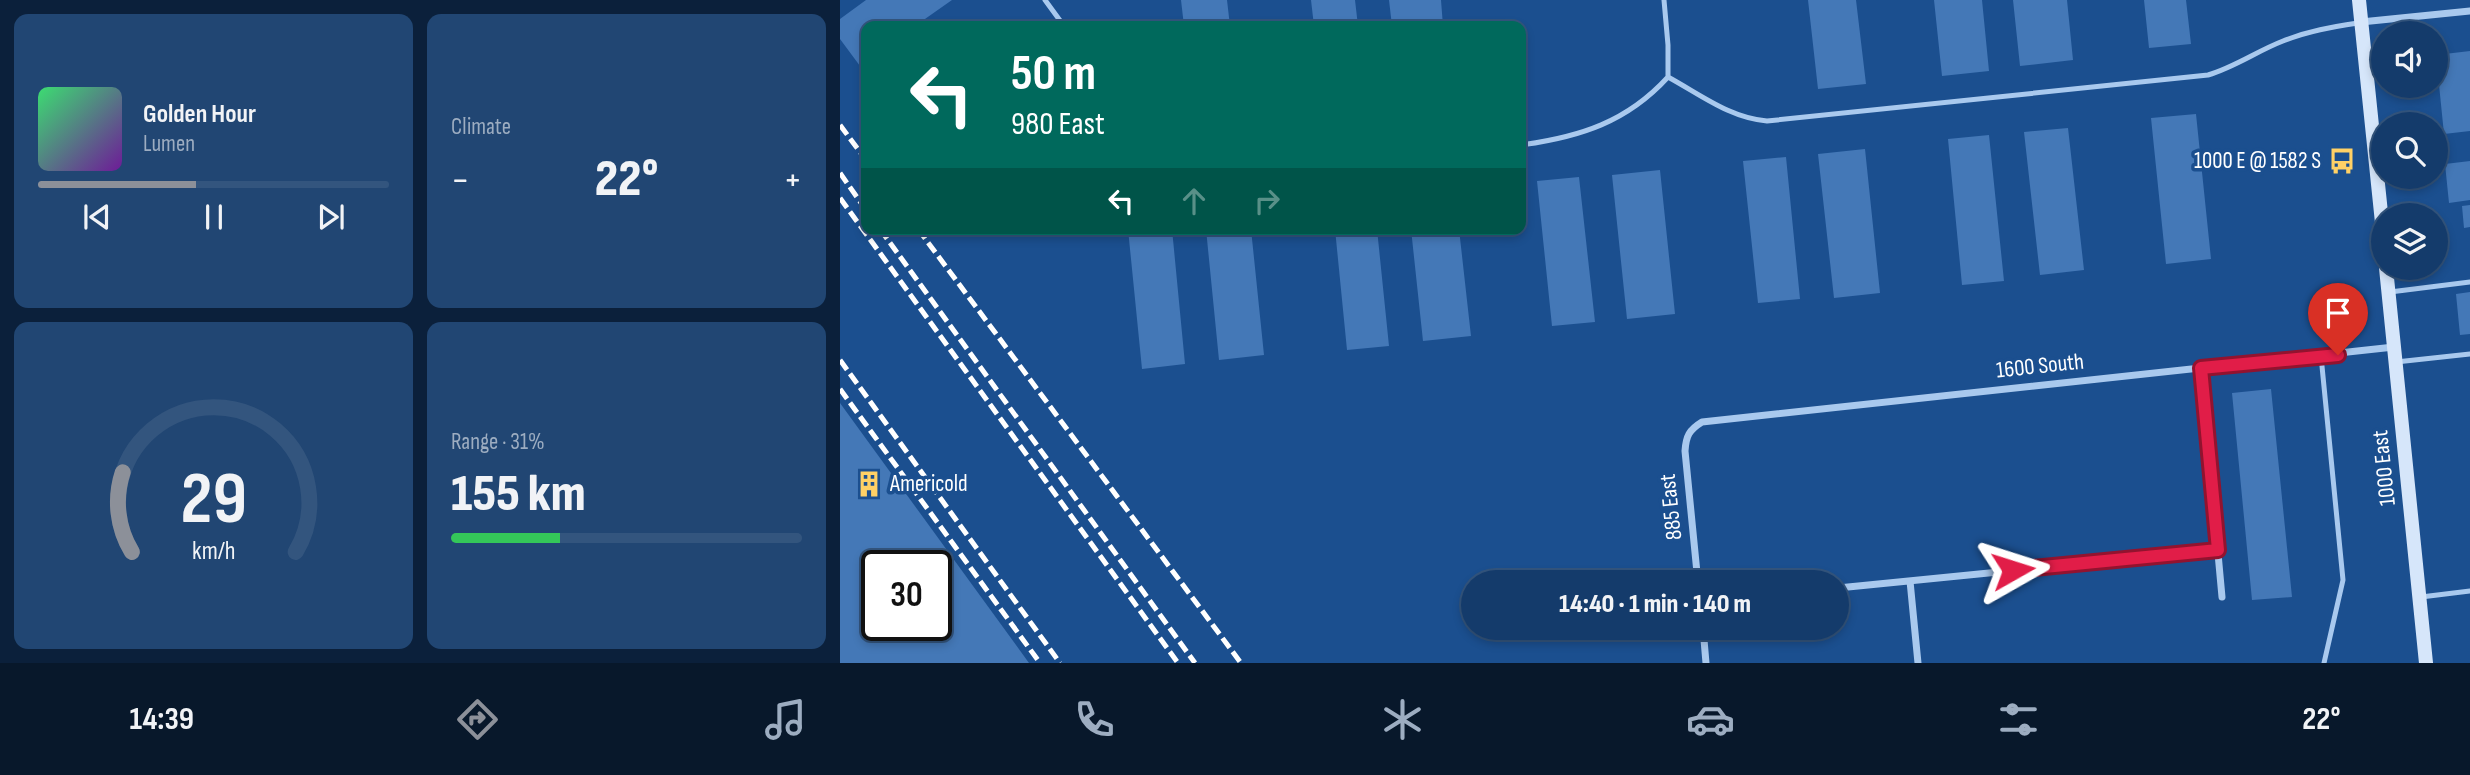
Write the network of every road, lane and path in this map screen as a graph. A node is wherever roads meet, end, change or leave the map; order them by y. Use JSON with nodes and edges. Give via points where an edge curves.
{"nodes":[{"id":1,"x":1045,"y":0,"type":"edge"},
{"id":2,"x":1664,"y":0,"type":"edge"},
{"id":3,"x":2359,"y":0,"type":"edge"},
{"id":4,"x":2470,"y":11,"type":"edge"},
{"id":5,"x":1060,"y":21,"type":"edge"},
{"id":6,"x":2361,"y":22,"type":"junction"},
{"id":7,"x":1668,"y":77,"type":"junction"},
{"id":8,"x":1526,"y":144,"type":"edge"},
{"id":9,"x":2380,"y":203,"type":"edge"},
{"id":10,"x":2388,"y":280,"type":"edge"},
{"id":11,"x":2470,"y":282,"type":"edge"},
{"id":12,"x":2389,"y":292,"type":"junction"},
{"id":13,"x":2394,"y":347,"type":"junction"},
{"id":14,"x":2470,"y":354,"type":"edge"},
{"id":15,"x":2321,"y":356,"type":"junction"},
{"id":16,"x":2396,"y":362,"type":"junction"},
{"id":17,"x":2201,"y":368,"type":"junction"},
{"id":18,"x":1691,"y":429,"type":"joint"},
{"id":19,"x":2218,"y":550,"type":"junction"},
{"id":20,"x":1697,"y":570,"type":"edge"},
{"id":21,"x":1910,"y":581,"type":"junction"},
{"id":22,"x":1849,"y":587,"type":"edge"},
{"id":23,"x":2470,"y":591,"type":"edge"},
{"id":24,"x":2222,"y":597,"type":"dead end"},
{"id":25,"x":2420,"y":597,"type":"junction"},
{"id":26,"x":1704,"y":640,"type":"edge"},
{"id":27,"x":1706,"y":663,"type":"edge"},
{"id":28,"x":1918,"y":663,"type":"edge"},
{"id":29,"x":2324,"y":663,"type":"edge"},
{"id":30,"x":2426,"y":663,"type":"edge"}],
"edges":[{"from":1,"to":5,"type":"lane"},
{"from":2,"to":7,"type":"lane"},
{"from":3,"to":6,"type":"street"},
{"from":4,"to":6,"type":"street"},
{"from":6,"to":7,"type":"lane","via":[[2308,32],[2208,75],[1768,121],[1723,109]]},
{"from":6,"to":9,"type":"street"},
{"from":7,"to":8,"type":"lane","via":[[1617,119],[1562,140]]},
{"from":10,"to":12,"type":"street","name":"1000 East"},
{"from":11,"to":12,"type":"lane"},
{"from":12,"to":13,"type":"street","name":"1000 East"},
{"from":13,"to":15,"type":"street","name":"1600 South"},
{"from":13,"to":16,"type":"street","name":"1000 East"},
{"from":14,"to":16,"type":"lane"},
{"from":15,"to":17,"type":"street","name":"1600 South"},
{"from":15,"to":29,"type":"lane","via":[[2343,580]]},
{"from":16,"to":25,"type":"street","name":"1000 East"},
{"from":17,"to":18,"type":"street","name":"1600 South","via":[[1714,419]]},
{"from":17,"to":19,"type":"street"},
{"from":18,"to":20,"type":"street","name":"885 East","via":[[1685,451]]},
{"from":19,"to":21,"type":"street"},
{"from":19,"to":24,"type":"street"},
{"from":21,"to":22,"type":"street"},
{"from":21,"to":28,"type":"street"},
{"from":23,"to":25,"type":"lane"},
{"from":25,"to":30,"type":"street","name":"1000 East"},
{"from":26,"to":27,"type":"street"}]}
